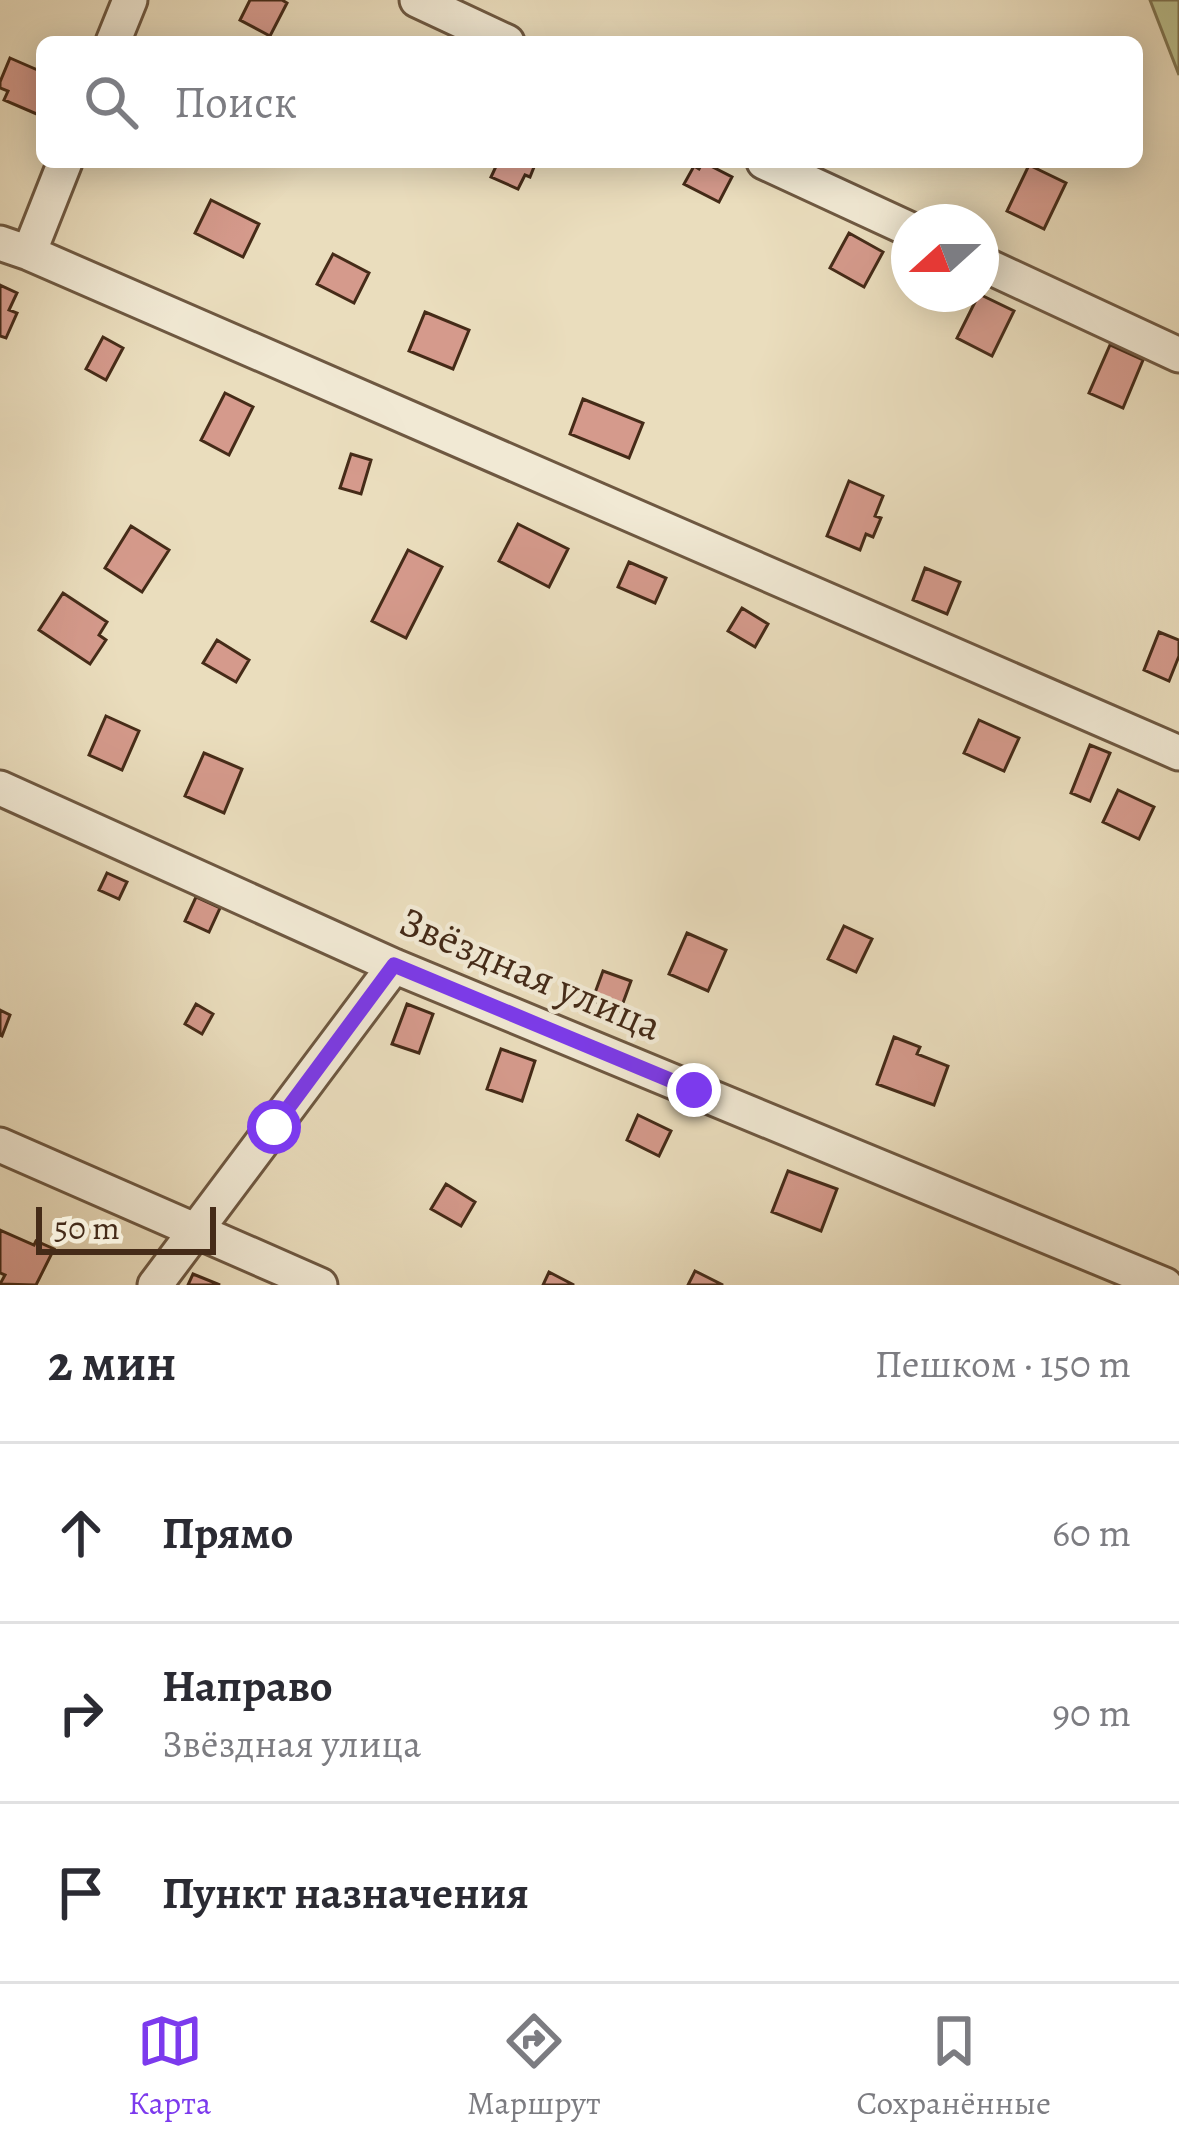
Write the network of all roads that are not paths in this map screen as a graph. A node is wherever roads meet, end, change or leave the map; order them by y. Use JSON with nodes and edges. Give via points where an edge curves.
{"nodes":[{"id":1,"x":130,"y":0,"type":"edge"},
{"id":2,"x":417,"y":0,"type":"edge"},
{"id":3,"x":115,"y":36,"type":"edge"},
{"id":4,"x":494,"y":36,"type":"edge"},
{"id":5,"x":61,"y":168,"type":"edge"},
{"id":6,"x":777,"y":168,"type":"edge"},
{"id":7,"x":891,"y":222,"type":"edge"},
{"id":8,"x":14,"y":248,"type":"edge"},
{"id":9,"x":999,"y":271,"type":"edge"},
{"id":10,"x":1179,"y":355,"type":"edge"},
{"id":11,"x":1179,"y":753,"type":"edge"},
{"id":12,"x":0,"y":788,"type":"edge"},
{"id":13,"x":394,"y":965,"type":"junction"},
{"id":14,"x":0,"y":1145,"type":"edge"},
{"id":15,"x":197,"y":1232,"type":"junction"},
{"id":16,"x":154,"y":1285,"type":"edge"},
{"id":17,"x":320,"y":1285,"type":"edge"},
{"id":18,"x":1165,"y":1285,"type":"edge"}],
"edges":[{"from":1,"to":3,"type":"street"},
{"from":2,"to":4,"type":"street"},
{"from":5,"to":8,"type":"street"},
{"from":6,"to":7,"type":"street"},
{"from":8,"to":11,"type":"street"},
{"from":9,"to":10,"type":"street"},
{"from":12,"to":13,"type":"street","name":"Звёздная улица"},
{"from":13,"to":15,"type":"street"},
{"from":13,"to":18,"type":"street","name":"Звёздная улица"},
{"from":14,"to":15,"type":"street"},
{"from":15,"to":16,"type":"street"},
{"from":15,"to":17,"type":"street"}]}
